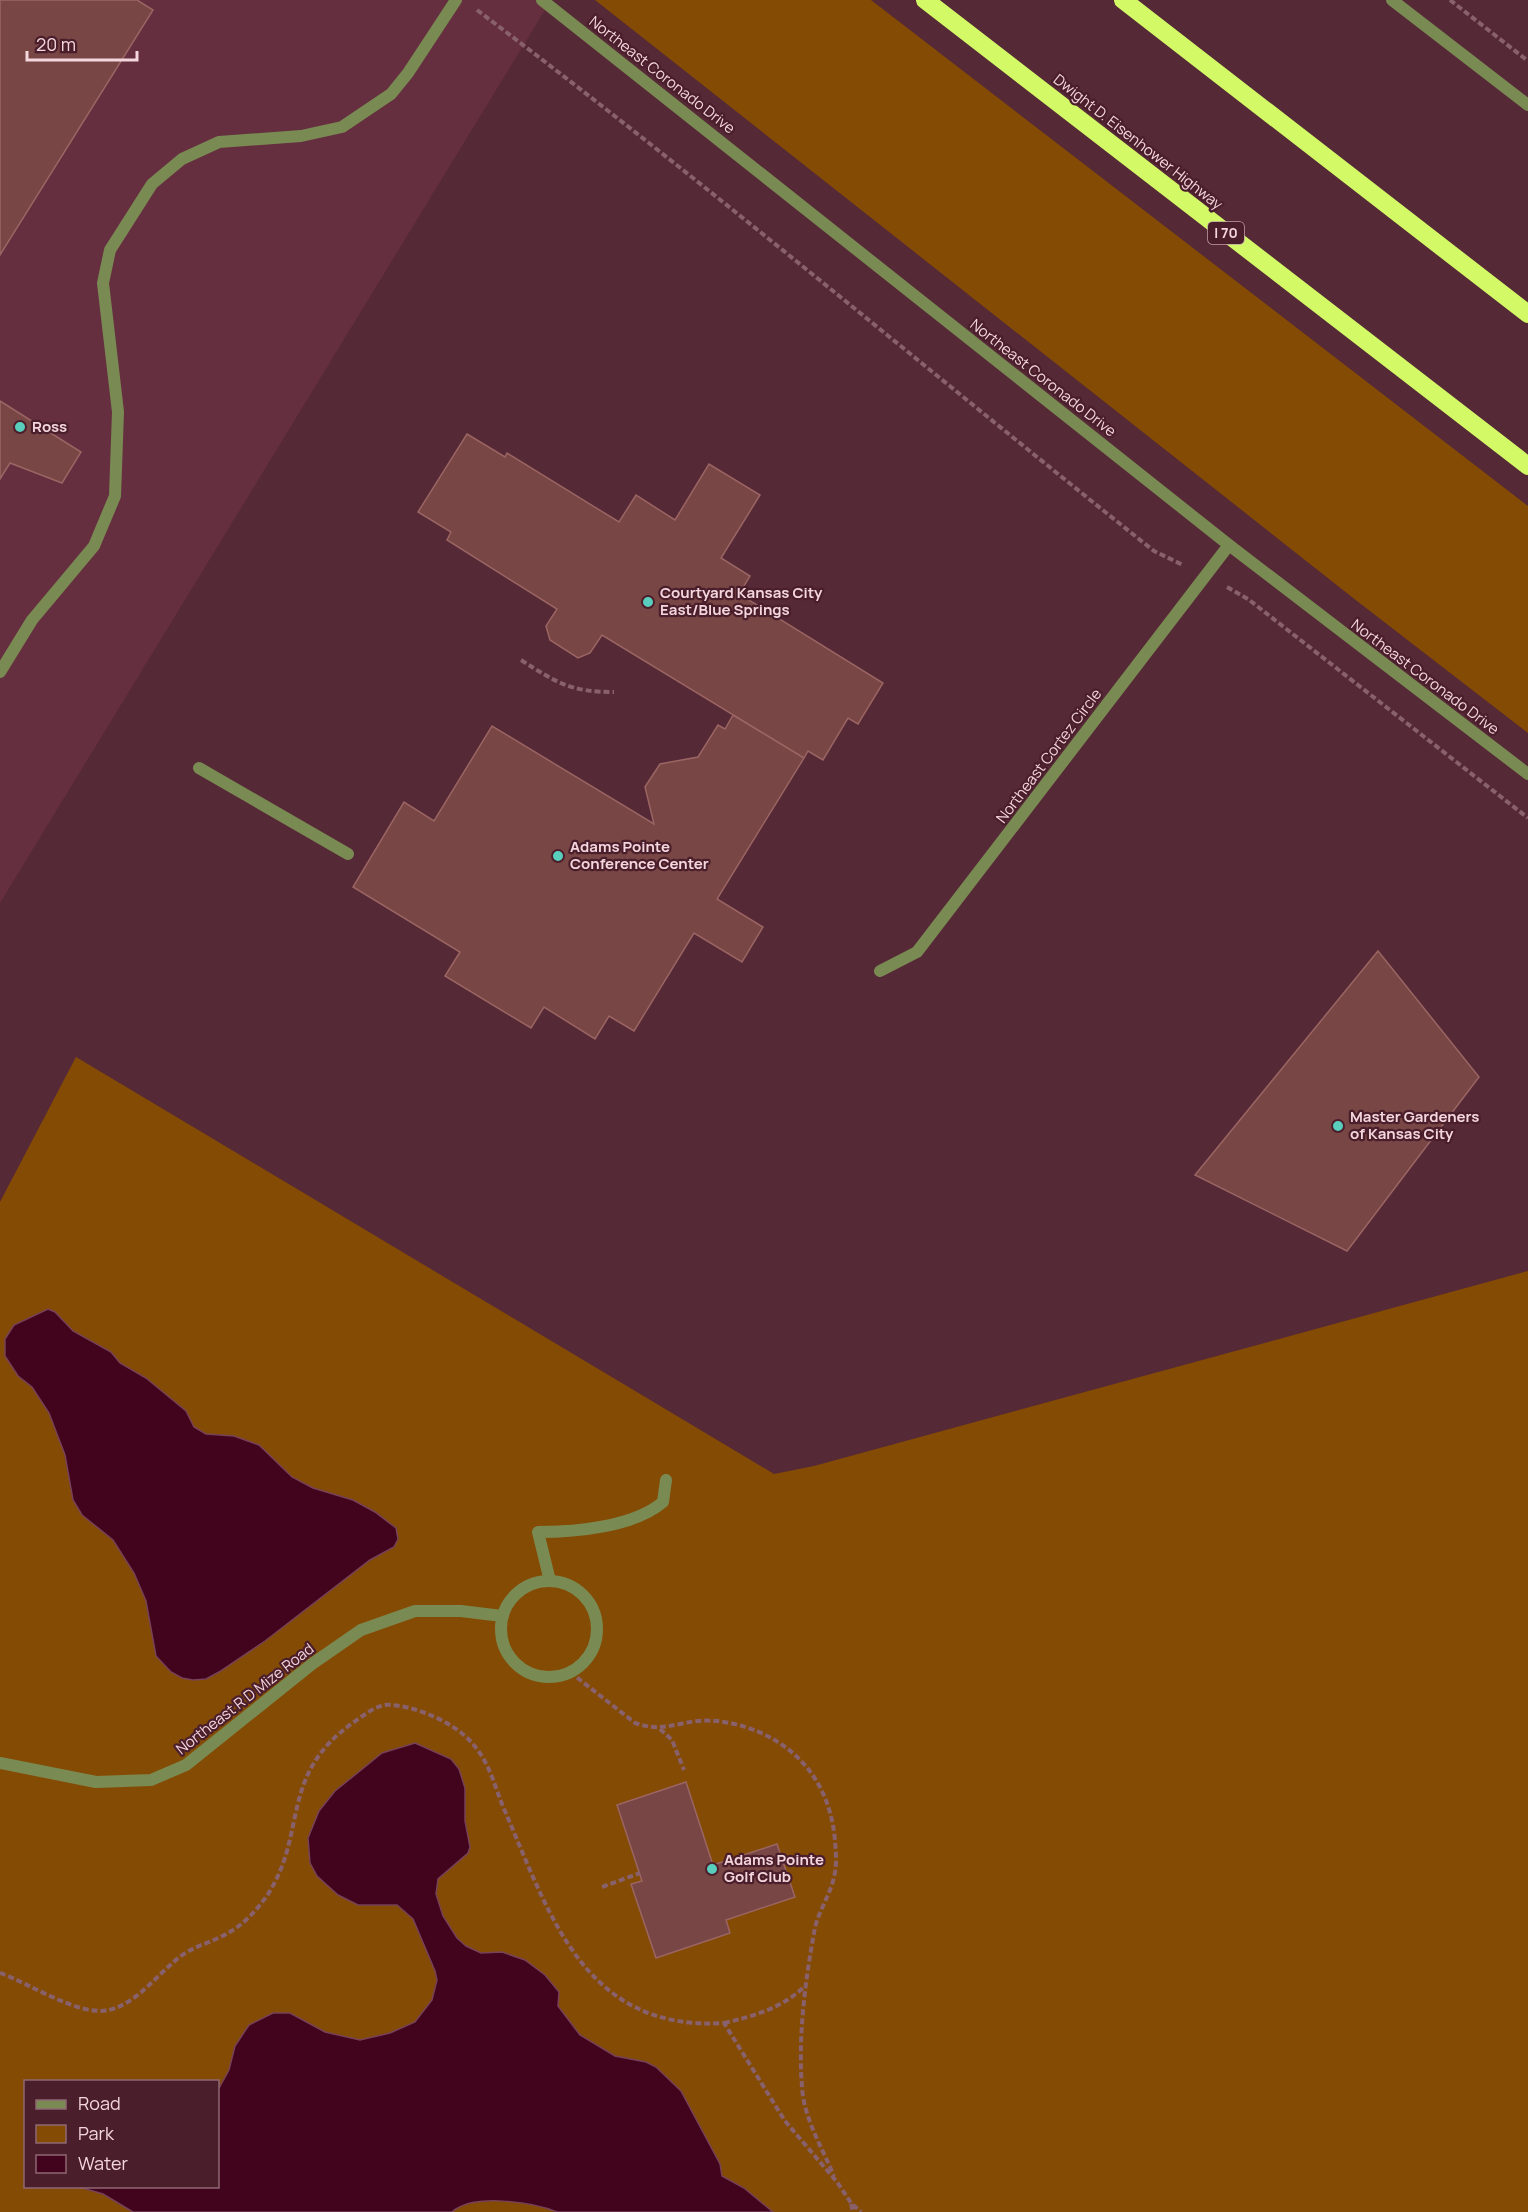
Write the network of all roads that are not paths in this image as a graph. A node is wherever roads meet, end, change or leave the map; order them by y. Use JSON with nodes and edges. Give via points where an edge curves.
{"nodes":[{"id":1,"x":456,"y":0,"type":"edge"},
{"id":2,"x":542,"y":0,"type":"edge"},
{"id":3,"x":925,"y":0,"type":"edge"},
{"id":4,"x":1123,"y":0,"type":"edge"},
{"id":5,"x":1392,"y":0,"type":"edge"},
{"id":6,"x":1528,"y":105,"type":"edge"},
{"id":7,"x":1528,"y":314,"type":"edge"},
{"id":8,"x":1528,"y":466,"type":"edge"},
{"id":9,"x":1229,"y":545,"type":"junction"},
{"id":10,"x":0,"y":672,"type":"edge"},
{"id":11,"x":199,"y":768,"type":"dead end"},
{"id":12,"x":1528,"y":774,"type":"edge"},
{"id":13,"x":348,"y":854,"type":"dead end"},
{"id":14,"x":880,"y":971,"type":"dead end"},
{"id":15,"x":666,"y":1480,"type":"dead end"},
{"id":16,"x":550,"y":1581,"type":"junction"},
{"id":17,"x":502,"y":1616,"type":"junction"},
{"id":18,"x":0,"y":1763,"type":"edge"}],
"edges":[{"from":1,"to":10,"type":"street","via":[[391,94],[342,127],[301,136],[219,142],[182,159],[152,184],[110,250],[103,284],[118,412],[115,496],[94,546],[33,620]]},
{"from":2,"to":9,"type":"street","name":"Northeast Coronado Drive"},
{"from":3,"to":8,"type":"highway","name":"Dwight D. Eisenhower Highway","number":"I 70"},
{"from":4,"to":7,"type":"highway"},
{"from":5,"to":6,"type":"street"},
{"from":9,"to":12,"type":"street","name":"Northeast Coronado Drive"},
{"from":9,"to":14,"type":"street","name":"Northeast Cortez Circle","via":[[917,952]]},
{"from":11,"to":13,"type":"street"},
{"from":15,"to":16,"type":"street","via":[[663,1502],[652,1511],[576,1532],[538,1532]]},
{"from":16,"to":17,"type":"street","via":[[534,1583],[520,1591]]},
{"from":16,"to":17,"type":"street","via":[[579,1592],[590,1604],[597,1635],[583,1663],[555,1677],[539,1677],[524,1671],[504,1647],[500,1632]]},
{"from":17,"to":18,"type":"street","name":"Northeast R D Mize Road","via":[[415,1611],[360,1630],[186,1765],[151,1779],[96,1782]]}]}
